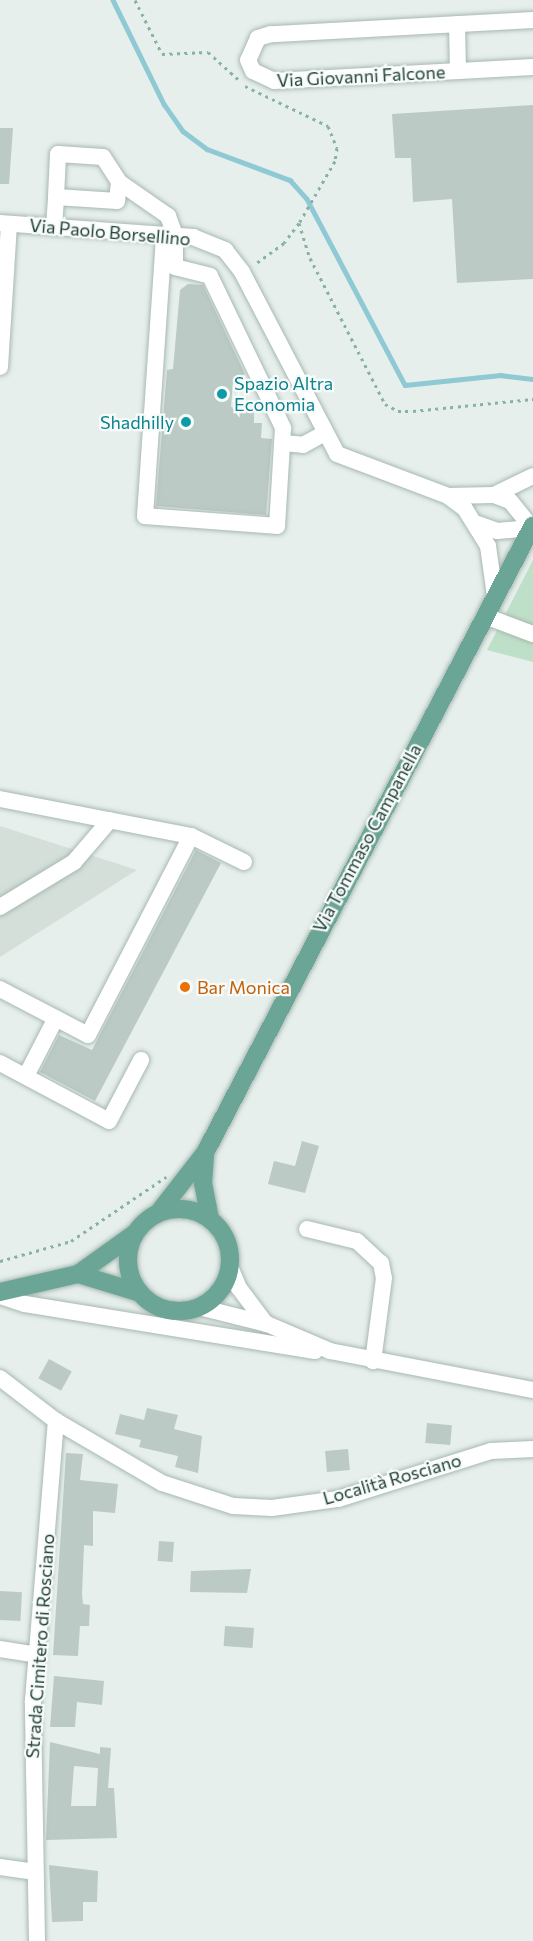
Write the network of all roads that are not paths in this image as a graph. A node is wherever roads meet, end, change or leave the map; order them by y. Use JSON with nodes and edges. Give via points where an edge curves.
{"nodes":[{"id":1,"x":533,"y":20,"type":"edge"},
{"id":2,"x":457,"y":24,"type":"junction"},
{"id":3,"x":533,"y":67,"type":"edge"},
{"id":4,"x":458,"y":71,"type":"junction"},
{"id":5,"x":119,"y":182,"type":"junction"},
{"id":6,"x":56,"y":197,"type":"junction"},
{"id":7,"x":5,"y":224,"type":"edge"},
{"id":8,"x":54,"y":227,"type":"junction"},
{"id":9,"x":170,"y":235,"type":"junction"},
{"id":10,"x":4,"y":262,"type":"edge"},
{"id":11,"x":0,"y":367,"type":"edge"},
{"id":12,"x":326,"y":433,"type":"junction"},
{"id":13,"x":282,"y":443,"type":"junction"},
{"id":14,"x":533,"y":476,"type":"edge"},
{"id":15,"x":494,"y":495,"type":"junction"},
{"id":16,"x":448,"y":496,"type":"junction"},
{"id":17,"x":478,"y":524,"type":"junction"},
{"id":18,"x":532,"y":526,"type":"edge"},
{"id":19,"x":495,"y":596,"type":"junction"},
{"id":20,"x":485,"y":616,"type":"junction"},
{"id":21,"x":533,"y":634,"type":"edge"},
{"id":22,"x":0,"y":799,"type":"edge"},
{"id":23,"x":110,"y":820,"type":"junction"},
{"id":24,"x":192,"y":836,"type":"junction"},
{"id":25,"x":244,"y":862,"type":"dead end"},
{"id":26,"x":0,"y":907,"type":"edge"},
{"id":27,"x":0,"y":989,"type":"edge"},
{"id":28,"x":56,"y":1018,"type":"junction"},
{"id":29,"x":141,"y":1060,"type":"dead end"},
{"id":30,"x":0,"y":1063,"type":"edge"},
{"id":31,"x":26,"y":1077,"type":"junction"},
{"id":32,"x":205,"y":1153,"type":"junction"},
{"id":33,"x":159,"y":1212,"type":"junction"},
{"id":34,"x":210,"y":1219,"type":"junction"},
{"id":35,"x":307,"y":1229,"type":"dead end"},
{"id":36,"x":135,"y":1233,"type":"junction"},
{"id":37,"x":230,"y":1267,"type":"junction"},
{"id":38,"x":78,"y":1274,"type":"junction"},
{"id":39,"x":140,"y":1293,"type":"junction"},
{"id":40,"x":0,"y":1294,"type":"edge"},
{"id":41,"x":199,"y":1307,"type":"junction"},
{"id":42,"x":267,"y":1324,"type":"junction"},
{"id":43,"x":330,"y":1351,"type":"junction"},
{"id":44,"x":374,"y":1361,"type":"junction"},
{"id":45,"x":0,"y":1378,"type":"edge"},
{"id":46,"x":533,"y":1390,"type":"edge"},
{"id":47,"x":56,"y":1421,"type":"junction"},
{"id":48,"x":533,"y":1449,"type":"edge"},
{"id":49,"x":0,"y":1650,"type":"edge"},
{"id":50,"x":36,"y":1655,"type":"junction"},
{"id":51,"x":0,"y":1867,"type":"edge"},
{"id":52,"x":34,"y":1872,"type":"junction"},
{"id":53,"x":37,"y":1941,"type":"edge"}],
"edges":[{"from":1,"to":2,"type":"street","name":"Via Giovanni Falcone"},
{"from":2,"to":4,"type":"street"},
{"from":2,"to":4,"type":"street","name":"Via Giovanni Falcone","via":[[271,34],[258,38],[248,60],[253,71],[274,81]]},
{"from":3,"to":4,"type":"street","name":"Via Giovanni Falcone"},
{"from":5,"to":6,"type":"street","via":[[117,201]]},
{"from":5,"to":6,"type":"street","via":[[103,157],[58,154]]},
{"from":5,"to":9,"type":"street","via":[[168,216]]},
{"from":6,"to":8,"type":"street"},
{"from":7,"to":8,"type":"street","name":"Via Paolo Borsellino"},
{"from":7,"to":10,"type":"street"},
{"from":8,"to":9,"type":"street","name":"Via Paolo Borsellino"},
{"from":9,"to":12,"type":"street","name":"Via Paolo Borsellino","via":[[225,250],[242,272]]},
{"from":9,"to":13,"type":"street","via":[[175,267],[210,276],[283,428]]},
{"from":9,"to":13,"type":"street","via":[[145,516],[277,526]]},
{"from":10,"to":11,"type":"street"},
{"from":12,"to":13,"type":"street","via":[[303,444]]},
{"from":12,"to":16,"type":"street","name":"Via Paolo Borsellino","via":[[337,454]]},
{"from":14,"to":15,"type":"street","name":"Via Paolo Borsellino"},
{"from":15,"to":16,"type":"street","name":"Via Paolo Borsellino"},
{"from":15,"to":18,"type":"street","via":[[510,501]]},
{"from":16,"to":17,"type":"street","name":"Via Paolo Borsellino"},
{"from":17,"to":18,"type":"street","via":[[497,531]]},
{"from":17,"to":19,"type":"street","name":"Via Paolo Borsellino","via":[[494,569]]},
{"from":18,"to":19,"type":"main road","name":"Via Tommaso Campanella"},
{"from":19,"to":20,"type":"main road","name":"Via Tommaso Campanella"},
{"from":20,"to":21,"type":"street"},
{"from":20,"to":32,"type":"main road","name":"Via Tommaso Campanella"},
{"from":22,"to":23,"type":"street"},
{"from":23,"to":24,"type":"street"},
{"from":23,"to":26,"type":"street","via":[[74,862]]},
{"from":24,"to":25,"type":"street"},
{"from":24,"to":28,"type":"street","via":[[88,1035]]},
{"from":27,"to":28,"type":"street"},
{"from":28,"to":31,"type":"street"},
{"from":29,"to":31,"type":"street","via":[[110,1120]]},
{"from":30,"to":31,"type":"street"},
{"from":32,"to":33,"type":"main road","name":"Via Tommaso Campanella"},
{"from":32,"to":34,"type":"main road","name":"Via Tommaso Campanella","via":[[203,1183]]},
{"from":33,"to":34,"type":"main road","via":[[191,1210]]},
{"from":33,"to":36,"type":"main road"},
{"from":34,"to":37,"type":"main road","via":[[224,1236]]},
{"from":35,"to":44,"type":"street","via":[[357,1241],[381,1263],[384,1278]]},
{"from":36,"to":38,"type":"main road"},
{"from":36,"to":39,"type":"main road","via":[[128,1264]]},
{"from":37,"to":41,"type":"main road","via":[[216,1295]]},
{"from":37,"to":42,"type":"street","via":[[239,1288]]},
{"from":38,"to":39,"type":"main road"},
{"from":38,"to":40,"type":"main road"},
{"from":39,"to":41,"type":"main road","via":[[167,1310]]},
{"from":40,"to":43,"type":"street","via":[[25,1304],[287,1349]]},
{"from":41,"to":42,"type":"street"},
{"from":42,"to":43,"type":"street"},
{"from":43,"to":44,"type":"street"},
{"from":44,"to":46,"type":"street"},
{"from":45,"to":47,"type":"street"},
{"from":47,"to":48,"type":"street","name":"Località Rosciano","via":[[162,1483],[233,1506],[272,1508],[338,1499],[481,1454]]},
{"from":47,"to":50,"type":"street","name":"Strada Cimitero di Rosciano"},
{"from":49,"to":50,"type":"street"},
{"from":50,"to":52,"type":"street","name":"Strada Cimitero di Rosciano"},
{"from":51,"to":52,"type":"street"},
{"from":52,"to":53,"type":"street","name":"Strada Cimitero di Rosciano"}]}
